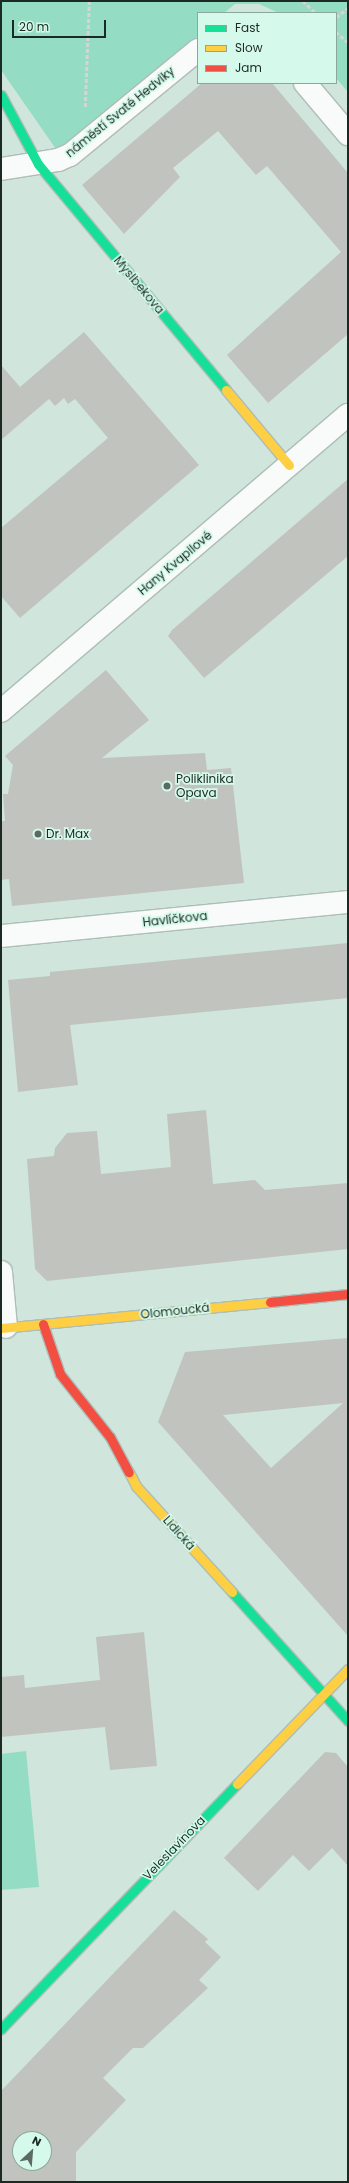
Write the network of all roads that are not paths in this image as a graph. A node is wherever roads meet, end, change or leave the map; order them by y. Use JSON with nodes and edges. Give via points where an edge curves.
{"nodes":[{"id":1,"x":197,"y":51,"type":"edge"},
{"id":2,"x":306,"y":84,"type":"edge"},
{"id":3,"x":1,"y":96,"type":"edge"},
{"id":4,"x":348,"y":134,"type":"edge"},
{"id":5,"x":38,"y":164,"type":"junction"},
{"id":6,"x":1,"y":169,"type":"edge"},
{"id":7,"x":348,"y":415,"type":"edge"},
{"id":8,"x":289,"y":466,"type":"junction"},
{"id":9,"x":1,"y":711,"type":"edge"},
{"id":10,"x":348,"y":902,"type":"edge"},
{"id":11,"x":1,"y":936,"type":"edge"},
{"id":12,"x":1,"y":1272,"type":"edge"},
{"id":13,"x":348,"y":1294,"type":"edge"},
{"id":14,"x":43,"y":1324,"type":"junction"},
{"id":15,"x":4,"y":1328,"type":"edge"},
{"id":16,"x":348,"y":1669,"type":"edge"},
{"id":17,"x":324,"y":1694,"type":"junction"},
{"id":18,"x":348,"y":1721,"type":"edge"},
{"id":19,"x":1,"y":2028,"type":"edge"}],
"edges":[{"from":1,"to":5,"type":"street","name":"náměstí Svaté Hedviky","via":[[84,144],[58,160]]},
{"from":2,"to":4,"type":"street"},
{"from":3,"to":5,"type":"street","name":"Myslbekova"},
{"from":5,"to":6,"type":"street","name":"náměstí Svaté Hedviky"},
{"from":5,"to":8,"type":"street","name":"Myslbekova"},
{"from":7,"to":8,"type":"street","name":"Hany Kvapilové"},
{"from":8,"to":9,"type":"street","name":"Hany Kvapilové"},
{"from":10,"to":11,"type":"street","name":"Havlíčkova"},
{"from":12,"to":15,"type":"street"},
{"from":13,"to":14,"type":"street","name":"Olomoucká"},
{"from":14,"to":15,"type":"street","name":"Olomoucká"},
{"from":14,"to":17,"type":"street","name":"Lidická","via":[[60,1374],[110,1437],[129,1476]]},
{"from":16,"to":17,"type":"street","name":"Veleslavínova"},
{"from":17,"to":18,"type":"street","name":"Lidická"},
{"from":17,"to":19,"type":"street","name":"Veleslavínova"}]}
